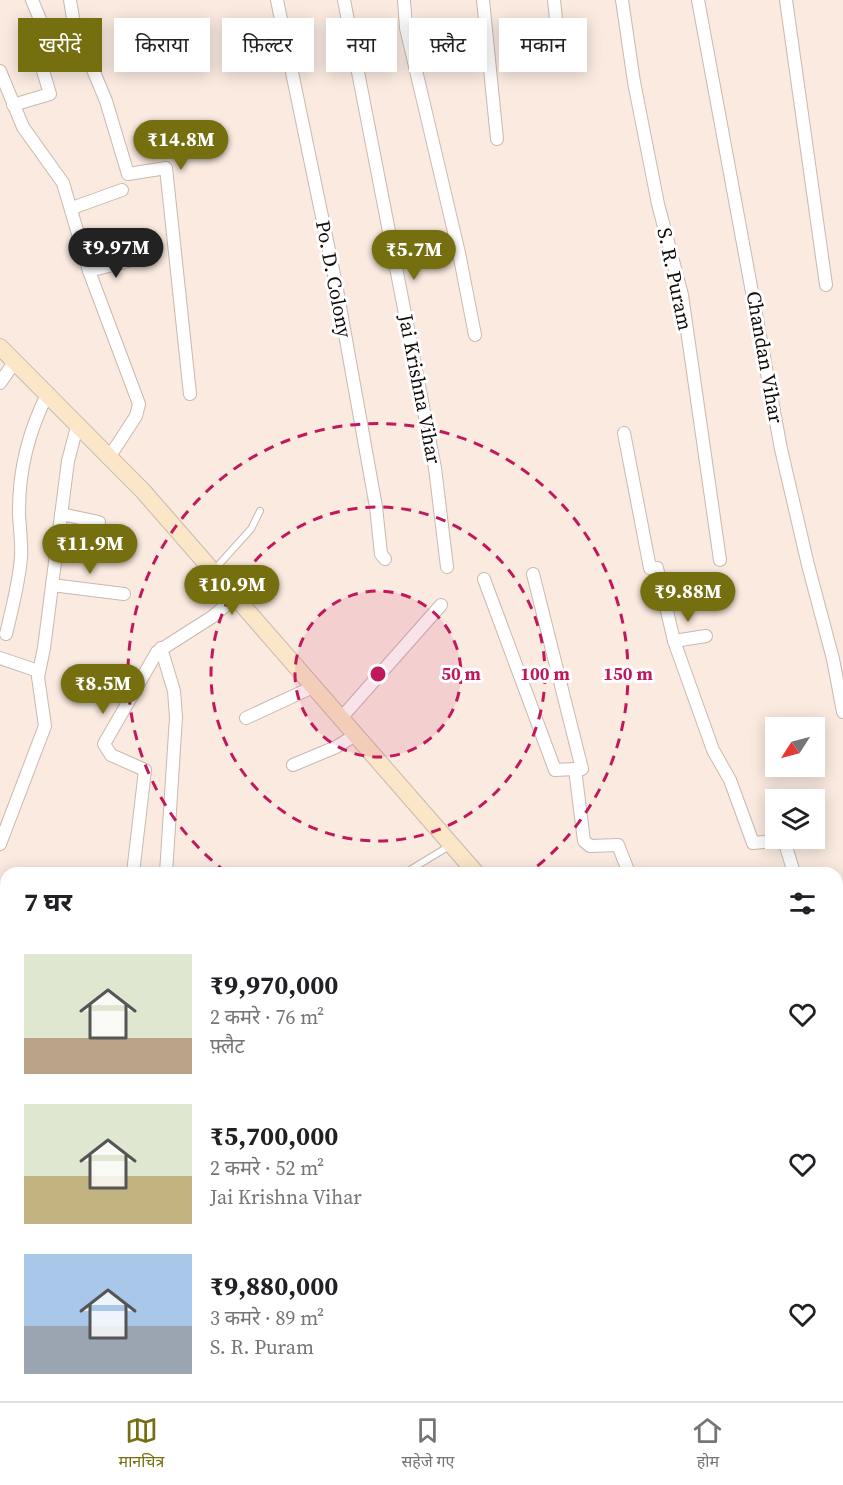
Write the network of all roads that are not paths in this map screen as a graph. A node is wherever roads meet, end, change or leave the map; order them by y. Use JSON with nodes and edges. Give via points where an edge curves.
{"nodes":[{"id":1,"x":32,"y":0,"type":"edge"},
{"id":2,"x":70,"y":0,"type":"edge"},
{"id":3,"x":277,"y":0,"type":"edge"},
{"id":4,"x":344,"y":0,"type":"edge"},
{"id":5,"x":405,"y":0,"type":"edge"},
{"id":6,"x":483,"y":0,"type":"edge"},
{"id":7,"x":554,"y":0,"type":"edge"},
{"id":8,"x":622,"y":0,"type":"edge"},
{"id":9,"x":698,"y":0,"type":"edge"},
{"id":10,"x":786,"y":0,"type":"edge"},
{"id":11,"x":556,"y":18,"type":"edge"},
{"id":12,"x":0,"y":70,"type":"edge"},
{"id":13,"x":13,"y":105,"type":"junction"},
{"id":14,"x":497,"y":139,"type":"dead end"},
{"id":15,"x":122,"y":190,"type":"dead end"},
{"id":16,"x":72,"y":208,"type":"junction"},
{"id":17,"x":136,"y":259,"type":"dead end"},
{"id":18,"x":89,"y":271,"type":"junction"},
{"id":19,"x":826,"y":285,"type":"dead end"},
{"id":20,"x":475,"y":335,"type":"dead end"},
{"id":21,"x":0,"y":347,"type":"edge"},
{"id":22,"x":15,"y":362,"type":"junction"},
{"id":23,"x":0,"y":383,"type":"edge"},
{"id":24,"x":48,"y":393,"type":"junction"},
{"id":25,"x":190,"y":394,"type":"dead end"},
{"id":26,"x":78,"y":423,"type":"junction"},
{"id":27,"x":624,"y":433,"type":"dead end"},
{"id":28,"x":110,"y":456,"type":"junction"},
{"id":29,"x":260,"y":511,"type":"dead end"},
{"id":30,"x":61,"y":514,"type":"junction"},
{"id":31,"x":99,"y":522,"type":"dead end"},
{"id":32,"x":385,"y":559,"type":"dead end"},
{"id":33,"x":720,"y":560,"type":"dead end"},
{"id":34,"x":447,"y":567,"type":"dead end"},
{"id":35,"x":214,"y":570,"type":"junction"},
{"id":36,"x":532,"y":574,"type":"dead end"},
{"id":37,"x":484,"y":579,"type":"dead end"},
{"id":38,"x":52,"y":585,"type":"junction"},
{"id":39,"x":124,"y":594,"type":"dead end"},
{"id":40,"x":237,"y":596,"type":"junction"},
{"id":41,"x":441,"y":606,"type":"dead end"},
{"id":42,"x":6,"y":634,"type":"dead end"},
{"id":43,"x":706,"y":636,"type":"dead end"},
{"id":44,"x":674,"y":641,"type":"junction"},
{"id":45,"x":161,"y":648,"type":"junction"},
{"id":46,"x":0,"y":658,"type":"edge"},
{"id":47,"x":38,"y":671,"type":"junction"},
{"id":48,"x":315,"y":686,"type":"junction"},
{"id":49,"x":841,"y":693,"type":"edge"},
{"id":50,"x":843,"y":712,"type":"edge"},
{"id":51,"x":342,"y":717,"type":"junction"},
{"id":52,"x":246,"y":718,"type":"dead end"},
{"id":53,"x":357,"y":734,"type":"junction"},
{"id":54,"x":293,"y":765,"type":"dead end"},
{"id":55,"x":575,"y":769,"type":"junction"},
{"id":56,"x":0,"y":844,"type":"edge"},
{"id":57,"x":452,"y":845,"type":"junction"},
{"id":58,"x":134,"y":867,"type":"edge"},
{"id":59,"x":166,"y":867,"type":"edge"},
{"id":60,"x":415,"y":867,"type":"edge"},
{"id":61,"x":471,"y":867,"type":"edge"},
{"id":62,"x":627,"y":867,"type":"edge"},
{"id":63,"x":792,"y":867,"type":"edge"}],
"edges":[{"from":1,"to":13,"type":"street","via":[[56,58],[41,64],[50,94]]},
{"from":2,"to":25,"type":"street","via":[[74,24],[106,101],[128,174],[166,168]]},
{"from":3,"to":32,"type":"street","name":"Po. D. Colony","via":[[336,284],[381,554]]},
{"from":4,"to":34,"type":"street","name":"Jai Krishna Vihar","via":[[435,468]]},
{"from":5,"to":20,"type":"street","via":[[406,28]]},
{"from":6,"to":14,"type":"street"},
{"from":7,"to":11,"type":"street"},
{"from":8,"to":33,"type":"street","name":"S. R. Puram","via":[[658,204],[682,295]]},
{"from":9,"to":49,"type":"street","name":"Chandan Vihar","via":[[781,449]]},
{"from":10,"to":19,"type":"street"},
{"from":12,"to":13,"type":"street"},
{"from":13,"to":16,"type":"street","via":[[23,127],[60,178]]},
{"from":15,"to":16,"type":"street"},
{"from":16,"to":18,"type":"street"},
{"from":17,"to":18,"type":"street"},
{"from":18,"to":28,"type":"street","via":[[139,404],[136,416]]},
{"from":21,"to":22,"type":"street"},
{"from":22,"to":23,"type":"street"},
{"from":22,"to":24,"type":"street"},
{"from":24,"to":26,"type":"street"},
{"from":24,"to":42,"type":"street","via":[[32,423],[24,456],[18,587]]},
{"from":26,"to":28,"type":"street"},
{"from":26,"to":30,"type":"street"},
{"from":27,"to":44,"type":"street","via":[[650,567],[657,568]]},
{"from":28,"to":35,"type":"street"},
{"from":29,"to":35,"type":"lane","via":[[251,529]]},
{"from":30,"to":31,"type":"street"},
{"from":30,"to":38,"type":"street"},
{"from":35,"to":40,"type":"street"},
{"from":36,"to":55,"type":"street","via":[[582,769]]},
{"from":37,"to":55,"type":"street","via":[[555,770]]},
{"from":38,"to":39,"type":"street"},
{"from":38,"to":47,"type":"street"},
{"from":40,"to":45,"type":"street","via":[[213,617]]},
{"from":40,"to":48,"type":"street"},
{"from":41,"to":51,"type":"street"},
{"from":43,"to":44,"type":"street"},
{"from":44,"to":63,"type":"street","via":[[713,750],[730,780],[753,843],[783,840]]},
{"from":45,"to":58,"type":"street","via":[[104,744],[111,755],[145,770]]},
{"from":45,"to":59,"type":"street","via":[[174,691],[176,717]]},
{"from":46,"to":47,"type":"street"},
{"from":47,"to":56,"type":"street","via":[[45,726]]},
{"from":48,"to":51,"type":"street"},
{"from":48,"to":52,"type":"street"},
{"from":49,"to":50,"type":"street","name":"Chandan Vihar"},
{"from":51,"to":53,"type":"street"},
{"from":53,"to":54,"type":"street"},
{"from":53,"to":57,"type":"street"},
{"from":55,"to":62,"type":"street","via":[[584,841],[590,846],[618,845]]},
{"from":57,"to":60,"type":"lane"},
{"from":57,"to":61,"type":"street"}]}
